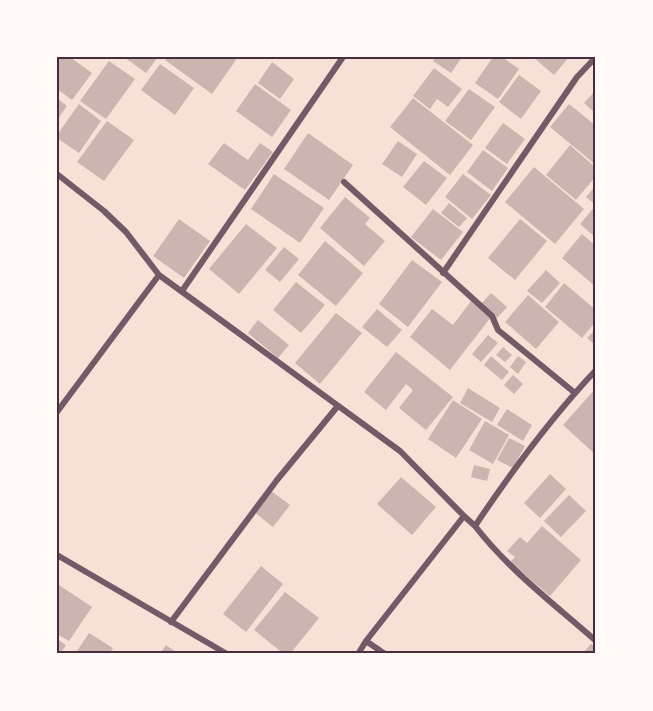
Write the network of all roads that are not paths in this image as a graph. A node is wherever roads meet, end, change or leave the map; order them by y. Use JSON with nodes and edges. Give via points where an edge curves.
{"nodes":[{"id":1,"x":343,"y":57,"type":"edge"},
{"id":2,"x":596,"y":57,"type":"edge"},
{"id":3,"x":57,"y":174,"type":"edge"},
{"id":4,"x":344,"y":182,"type":"dead end"},
{"id":5,"x":443,"y":273,"type":"junction"},
{"id":6,"x":159,"y":275,"type":"junction"},
{"id":7,"x":182,"y":291,"type":"junction"},
{"id":8,"x":596,"y":370,"type":"edge"},
{"id":9,"x":574,"y":393,"type":"junction"},
{"id":10,"x":337,"y":407,"type":"junction"},
{"id":11,"x":57,"y":412,"type":"edge"},
{"id":12,"x":464,"y":516,"type":"junction"},
{"id":13,"x":475,"y":526,"type":"junction"},
{"id":14,"x":57,"y":555,"type":"edge"},
{"id":15,"x":171,"y":622,"type":"junction"},
{"id":16,"x":596,"y":640,"type":"edge"},
{"id":17,"x":366,"y":641,"type":"junction"},
{"id":18,"x":227,"y":654,"type":"edge"},
{"id":19,"x":358,"y":654,"type":"edge"},
{"id":20,"x":385,"y":654,"type":"edge"}],
"edges":[{"from":1,"to":7,"type":"street"},
{"from":2,"to":5,"type":"street","via":[[578,77]]},
{"from":3,"to":6,"type":"street","via":[[126,232]]},
{"from":4,"to":5,"type":"street"},
{"from":5,"to":9,"type":"street","via":[[492,316],[498,330]]},
{"from":6,"to":7,"type":"street"},
{"from":6,"to":11,"type":"street"},
{"from":7,"to":10,"type":"street"},
{"from":8,"to":9,"type":"street"},
{"from":9,"to":13,"type":"street"},
{"from":10,"to":12,"type":"street","via":[[400,451]]},
{"from":10,"to":15,"type":"street"},
{"from":12,"to":13,"type":"street"},
{"from":12,"to":17,"type":"street"},
{"from":13,"to":16,"type":"street","via":[[527,580]]},
{"from":14,"to":15,"type":"street"},
{"from":15,"to":18,"type":"street"},
{"from":17,"to":19,"type":"street"},
{"from":17,"to":20,"type":"street"}]}
